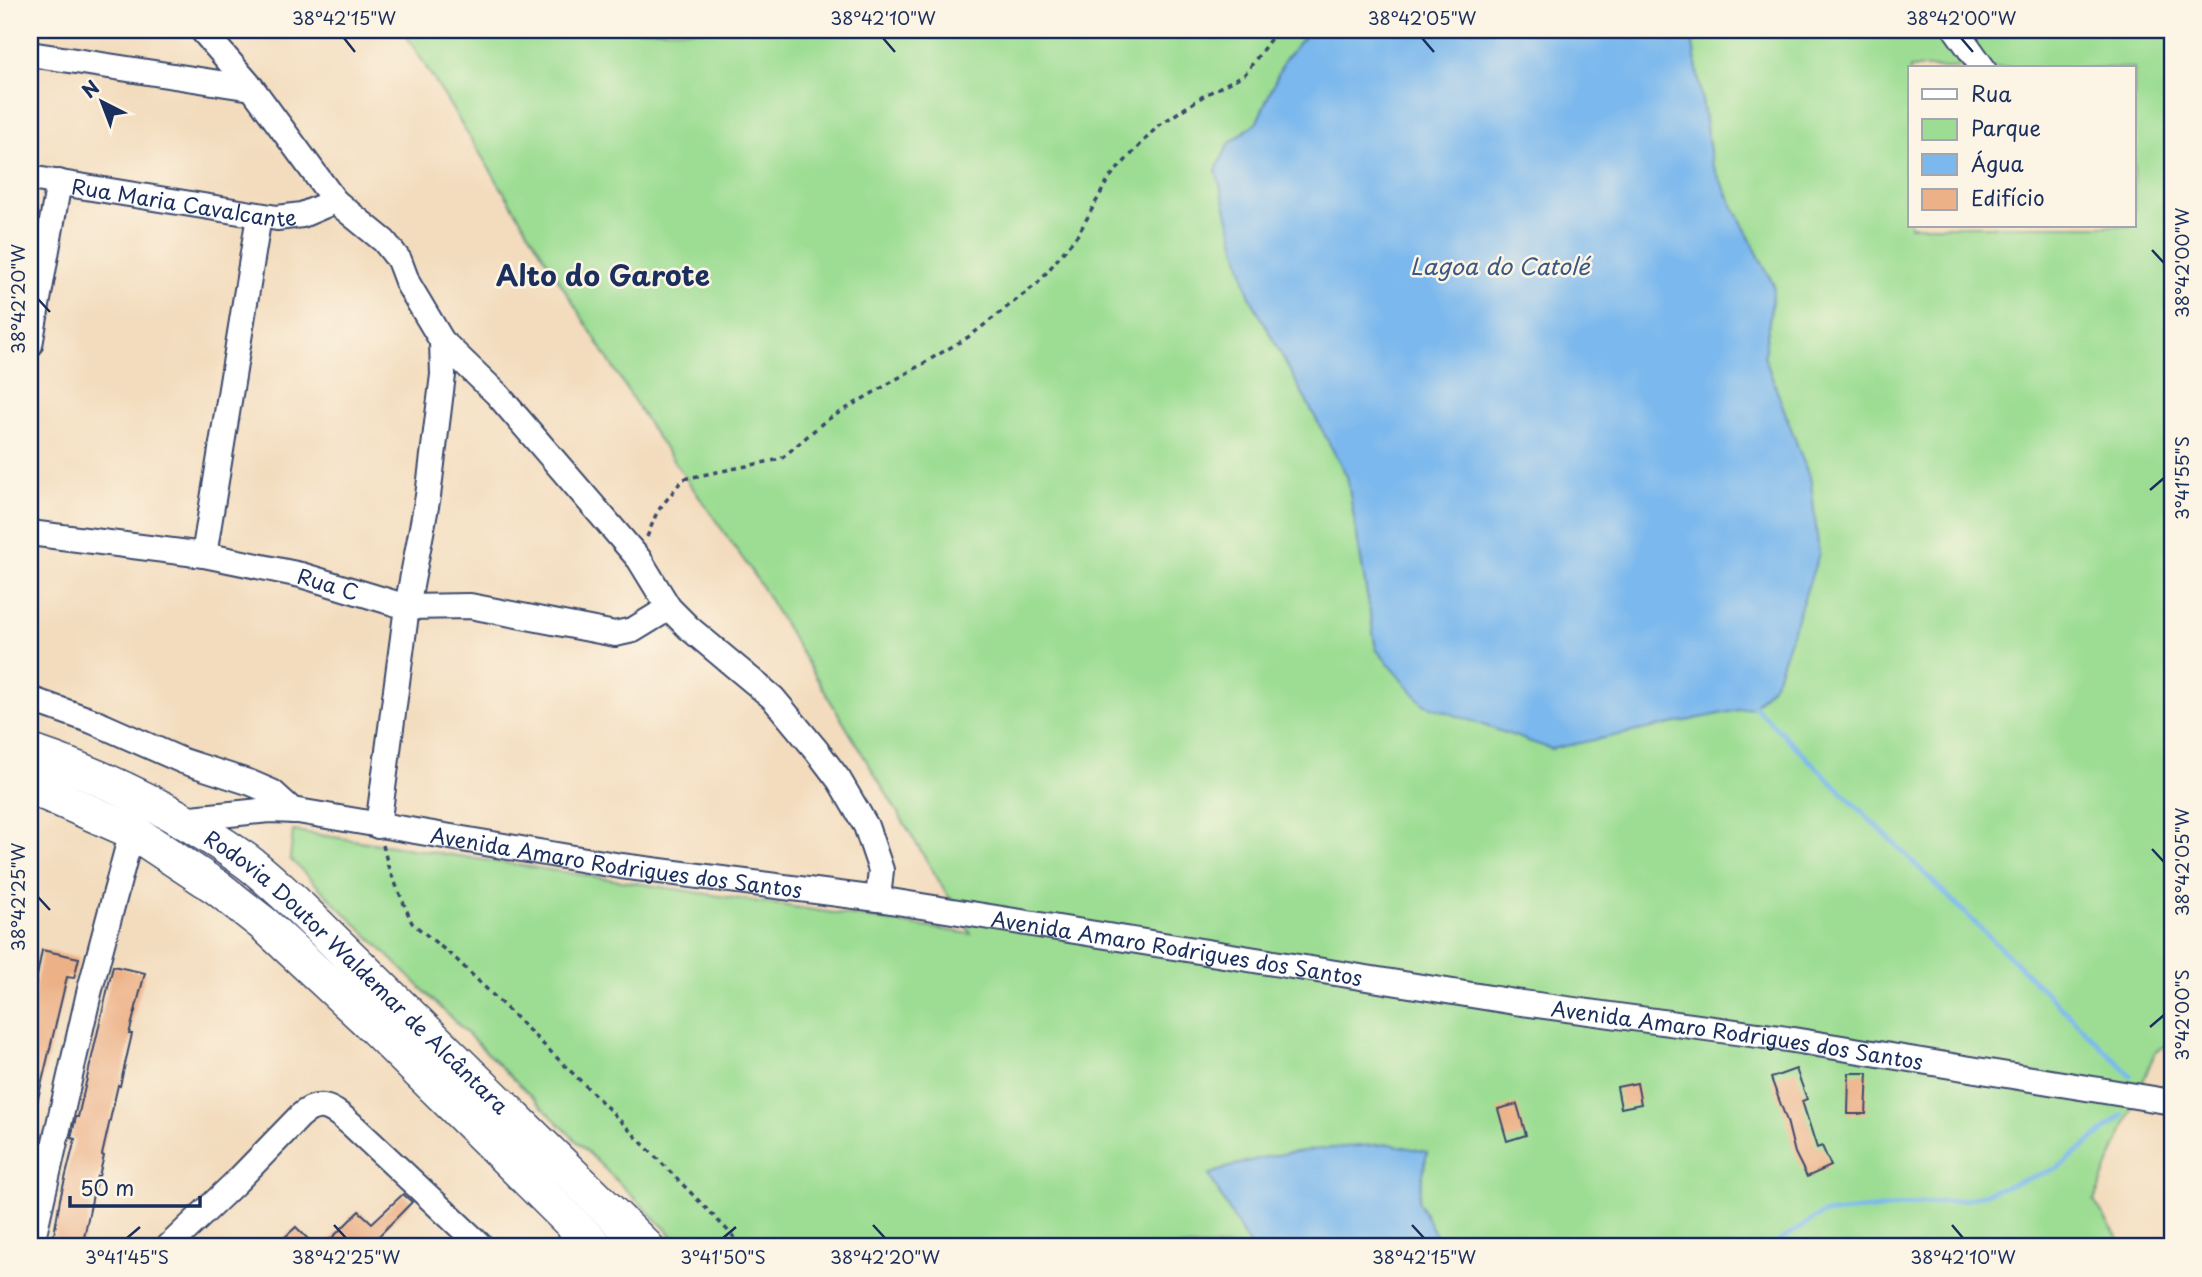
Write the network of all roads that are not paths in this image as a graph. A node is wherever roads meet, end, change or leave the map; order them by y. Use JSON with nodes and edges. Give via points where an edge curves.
{"nodes":[{"id":1,"x":202,"y":30,"type":"edge"},
{"id":2,"x":1956,"y":30,"type":"edge"},
{"id":3,"x":30,"y":54,"type":"edge"},
{"id":4,"x":1982,"y":66,"type":"edge"},
{"id":5,"x":252,"y":88,"type":"junction"},
{"id":6,"x":30,"y":178,"type":"edge"},
{"id":7,"x":58,"y":182,"type":"junction"},
{"id":8,"x":335,"y":201,"type":"junction"},
{"id":9,"x":258,"y":216,"type":"junction"},
{"id":10,"x":442,"y":341,"type":"junction"},
{"id":11,"x":30,"y":345,"type":"edge"},
{"id":12,"x":30,"y":533,"type":"edge"},
{"id":13,"x":204,"y":555,"type":"junction"},
{"id":14,"x":407,"y":607,"type":"junction"},
{"id":15,"x":669,"y":608,"type":"junction"},
{"id":16,"x":30,"y":699,"type":"edge"},
{"id":17,"x":30,"y":752,"type":"edge"},
{"id":18,"x":30,"y":786,"type":"edge"},
{"id":19,"x":293,"y":811,"type":"junction"},
{"id":20,"x":182,"y":819,"type":"junction"},
{"id":21,"x":378,"y":826,"type":"junction"},
{"id":22,"x":132,"y":831,"type":"junction"},
{"id":23,"x":878,"y":900,"type":"junction"},
{"id":24,"x":2172,"y":1102,"type":"edge"},
{"id":25,"x":31,"y":1247,"type":"edge"},
{"id":26,"x":168,"y":1247,"type":"edge"},
{"id":27,"x":482,"y":1247,"type":"edge"},
{"id":28,"x":596,"y":1247,"type":"edge"},
{"id":29,"x":646,"y":1247,"type":"edge"}],
"edges":[{"from":1,"to":5,"type":"street"},
{"from":2,"to":4,"type":"street"},
{"from":3,"to":5,"type":"street"},
{"from":5,"to":8,"type":"street"},
{"from":6,"to":7,"type":"street","name":"Rua Maria Cavalcante"},
{"from":7,"to":9,"type":"street","name":"Rua Maria Cavalcante"},
{"from":7,"to":11,"type":"street"},
{"from":8,"to":9,"type":"street","name":"Rua Maria Cavalcante","via":[[302,215]]},
{"from":8,"to":10,"type":"street","via":[[384,241],[399,260]]},
{"from":9,"to":13,"type":"street"},
{"from":10,"to":14,"type":"street","via":[[443,375],[428,496]]},
{"from":10,"to":15,"type":"street","via":[[505,403],[639,559]]},
{"from":12,"to":13,"type":"street","name":"Rua C"},
{"from":13,"to":14,"type":"street","name":"Rua C","via":[[301,575]]},
{"from":14,"to":15,"type":"street","name":"Rua C","via":[[470,606],[615,634],[633,630]]},
{"from":14,"to":21,"type":"street"},
{"from":15,"to":23,"type":"street","via":[[773,698],[839,780],[858,809],[877,855],[881,870]]},
{"from":16,"to":19,"type":"street","via":[[183,761],[251,783],[272,792]]},
{"from":17,"to":20,"type":"highway","name":"Rodovia Doutor Waldemar de Alcântara","via":[[78,767]]},
{"from":18,"to":22,"type":"highway","name":"Rodovia Doutor Waldemar de Alcântara"},
{"from":19,"to":20,"type":"street","name":"Avenida Amaro Rodrigues dos Santos"},
{"from":19,"to":21,"type":"street","name":"Avenida Amaro Rodrigues dos Santos"},
{"from":20,"to":29,"type":"highway","name":"Rodovia Doutor Waldemar de Alcântara","via":[[247,861],[294,902]]},
{"from":21,"to":23,"type":"street","name":"Avenida Amaro Rodrigues dos Santos","via":[[621,866]]},
{"from":22,"to":25,"type":"street","via":[[89,993]]},
{"from":22,"to":28,"type":"highway","name":"Rodovia Doutor Waldemar de Alcântara","via":[[265,925]]},
{"from":23,"to":24,"type":"street","name":"Avenida Amaro Rodrigues dos Santos"},
{"from":26,"to":27,"type":"street","via":[[300,1116],[318,1106],[351,1124]]}]}
